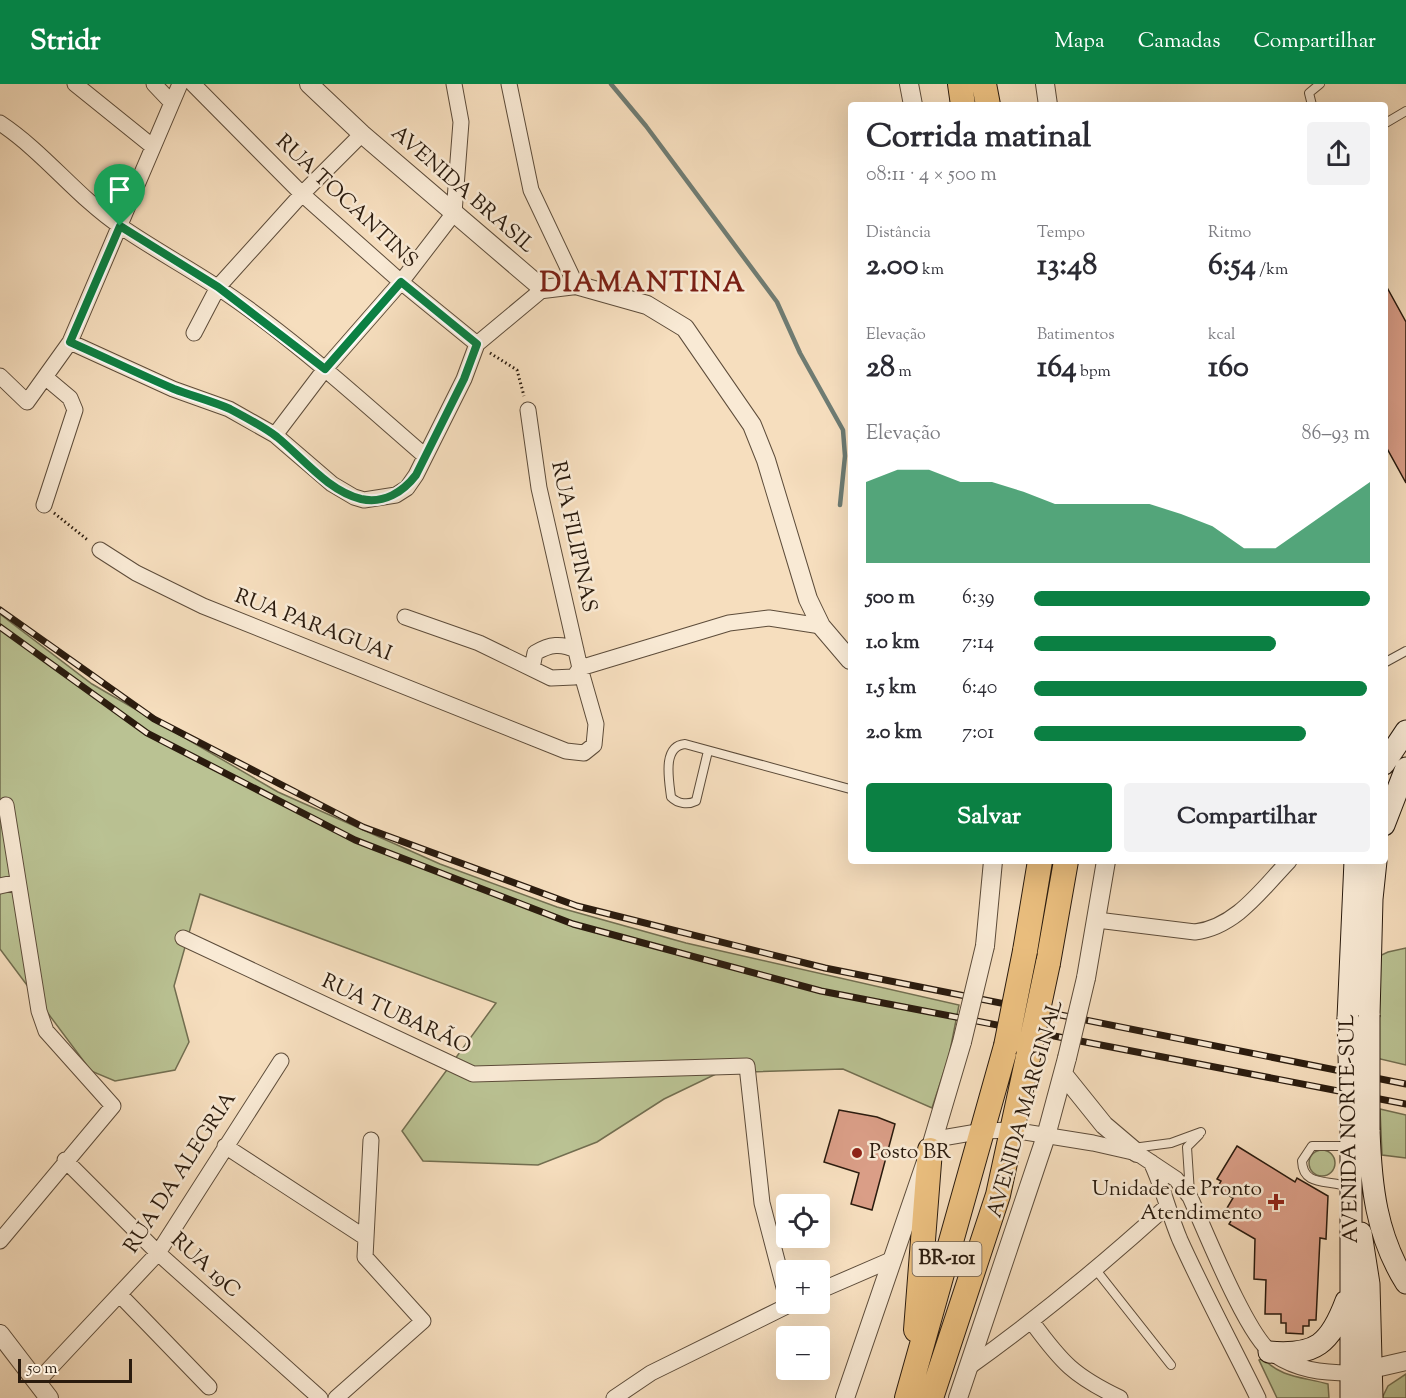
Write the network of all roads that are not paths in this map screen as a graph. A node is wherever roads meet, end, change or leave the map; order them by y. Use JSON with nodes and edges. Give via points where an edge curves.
{"nodes":[{"id":1,"x":75,"y":84,"type":"edge"},
{"id":2,"x":154,"y":84,"type":"edge"},
{"id":3,"x":180,"y":84,"type":"edge"},
{"id":4,"x":193,"y":84,"type":"edge"},
{"id":5,"x":309,"y":84,"type":"edge"},
{"id":6,"x":454,"y":84,"type":"edge"},
{"id":7,"x":509,"y":84,"type":"edge"},
{"id":8,"x":960,"y":84,"type":"edge"},
{"id":9,"x":984,"y":84,"type":"edge"},
{"id":10,"x":1045,"y":84,"type":"edge"},
{"id":11,"x":1320,"y":84,"type":"edge"},
{"id":12,"x":963,"y":102,"type":"edge"},
{"id":13,"x":987,"y":102,"type":"edge"},
{"id":14,"x":1048,"y":102,"type":"edge"},
{"id":15,"x":1311,"y":102,"type":"edge"},
{"id":16,"x":172,"y":103,"type":"junction"},
{"id":17,"x":1406,"y":111,"type":"edge"},
{"id":18,"x":1388,"y":122,"type":"edge"},
{"id":19,"x":0,"y":123,"type":"edge"},
{"id":20,"x":362,"y":134,"type":"junction"},
{"id":21,"x":152,"y":146,"type":"junction"},
{"id":22,"x":302,"y":194,"type":"junction"},
{"id":23,"x":454,"y":213,"type":"junction"},
{"id":24,"x":120,"y":226,"type":"junction"},
{"id":25,"x":401,"y":282,"type":"junction"},
{"id":26,"x":576,"y":285,"type":"junction"},
{"id":27,"x":218,"y":287,"type":"junction"},
{"id":28,"x":543,"y":289,"type":"junction"},
{"id":29,"x":194,"y":333,"type":"dead end"},
{"id":30,"x":70,"y":342,"type":"junction"},
{"id":31,"x":477,"y":344,"type":"junction"},
{"id":32,"x":325,"y":369,"type":"junction"},
{"id":33,"x":0,"y":376,"type":"edge"},
{"id":34,"x":45,"y":377,"type":"junction"},
{"id":35,"x":528,"y":410,"type":"road end"},
{"id":36,"x":275,"y":435,"type":"junction"},
{"id":37,"x":425,"y":456,"type":"junction"},
{"id":38,"x":44,"y":505,"type":"road end"},
{"id":39,"x":100,"y":550,"type":"road end"},
{"id":40,"x":405,"y":617,"type":"dead end"},
{"id":41,"x":821,"y":626,"type":"junction"},
{"id":42,"x":576,"y":650,"type":"junction"},
{"id":43,"x":1406,"y":651,"type":"edge"},
{"id":44,"x":848,"y":658,"type":"edge"},
{"id":45,"x":1388,"y":661,"type":"edge"},
{"id":46,"x":532,"y":668,"type":"junction"},
{"id":47,"x":580,"y":668,"type":"junction"},
{"id":48,"x":1406,"y":730,"type":"edge"},
{"id":49,"x":708,"y":751,"type":"junction"},
{"id":50,"x":584,"y":753,"type":"joint"},
{"id":51,"x":1388,"y":758,"type":"edge"},
{"id":52,"x":1406,"y":768,"type":"edge"},
{"id":53,"x":848,"y":788,"type":"edge"},
{"id":54,"x":6,"y":804,"type":"dead end"},
{"id":55,"x":1388,"y":815,"type":"edge"},
{"id":56,"x":993,"y":864,"type":"edge"},
{"id":57,"x":1040,"y":864,"type":"edge"},
{"id":58,"x":1065,"y":864,"type":"edge"},
{"id":59,"x":1106,"y":864,"type":"edge"},
{"id":60,"x":1286,"y":864,"type":"edge"},
{"id":61,"x":1355,"y":864,"type":"edge"},
{"id":62,"x":1376,"y":864,"type":"edge"},
{"id":63,"x":18,"y":882,"type":"junction"},
{"id":64,"x":0,"y":886,"type":"edge"},
{"id":65,"x":1097,"y":920,"type":"junction"},
{"id":66,"x":183,"y":938,"type":"dead end"},
{"id":67,"x":1359,"y":1017,"type":"junction"},
{"id":68,"x":1017,"y":1051,"type":"junction"},
{"id":69,"x":281,"y":1061,"type":"dead end"},
{"id":70,"x":1065,"y":1066,"type":"junction"},
{"id":71,"x":983,"y":1131,"type":"junction"},
{"id":72,"x":1012,"y":1131,"type":"junction"},
{"id":73,"x":1357,"y":1135,"type":"junction"},
{"id":74,"x":1046,"y":1136,"type":"junction"},
{"id":75,"x":371,"y":1140,"type":"dead end"},
{"id":76,"x":225,"y":1146,"type":"junction"},
{"id":77,"x":930,"y":1150,"type":"junction"},
{"id":78,"x":1140,"y":1153,"type":"junction"},
{"id":79,"x":65,"y":1160,"type":"junction"},
{"id":80,"x":1351,"y":1196,"type":"junction"},
{"id":81,"x":1190,"y":1197,"type":"junction"},
{"id":82,"x":1166,"y":1207,"type":"junction"},
{"id":83,"x":366,"y":1238,"type":"junction"},
{"id":84,"x":0,"y":1241,"type":"edge"},
{"id":85,"x":158,"y":1252,"type":"junction"},
{"id":86,"x":893,"y":1259,"type":"junction"},
{"id":87,"x":778,"y":1260,"type":"edge"},
{"id":88,"x":1096,"y":1270,"type":"junction"},
{"id":89,"x":1403,"y":1274,"type":"edge"},
{"id":90,"x":830,"y":1286,"type":"edge"},
{"id":91,"x":1351,"y":1287,"type":"junction"},
{"id":92,"x":120,"y":1295,"type":"junction"},
{"id":93,"x":776,"y":1309,"type":"edge"},
{"id":94,"x":1032,"y":1322,"type":"junction"},
{"id":95,"x":0,"y":1334,"type":"edge"},
{"id":96,"x":1269,"y":1352,"type":"junction"},
{"id":97,"x":1406,"y":1361,"type":"edge"},
{"id":98,"x":1171,"y":1365,"type":"dead end"},
{"id":99,"x":969,"y":1367,"type":"junction"},
{"id":100,"x":1361,"y":1372,"type":"junction"},
{"id":101,"x":38,"y":1382,"type":"junction"},
{"id":102,"x":209,"y":1387,"type":"dead end"},
{"id":103,"x":916,"y":1394,"type":"edge"},
{"id":104,"x":49,"y":1398,"type":"edge"},
{"id":105,"x":320,"y":1398,"type":"edge"},
{"id":106,"x":336,"y":1398,"type":"edge"},
{"id":107,"x":614,"y":1398,"type":"edge"},
{"id":108,"x":845,"y":1398,"type":"edge"},
{"id":109,"x":958,"y":1398,"type":"edge"},
{"id":110,"x":1120,"y":1398,"type":"edge"},
{"id":111,"x":1258,"y":1398,"type":"edge"},
{"id":112,"x":1351,"y":1398,"type":"edge"},
{"id":113,"x":1372,"y":1398,"type":"edge"}],
"edges":[{"from":1,"to":21,"type":"street"},
{"from":2,"to":16,"type":"street"},
{"from":3,"to":16,"type":"street"},
{"from":4,"to":22,"type":"street","name":"RUA TOCANTINS"},
{"from":5,"to":20,"type":"street","name":"AVENIDA BRASIL"},
{"from":6,"to":23,"type":"street","via":[[461,122]]},
{"from":7,"to":26,"type":"street","via":[[531,190]]},
{"from":8,"to":12,"type":"main road"},
{"from":9,"to":13,"type":"main road"},
{"from":10,"to":14,"type":"street"},
{"from":11,"to":15,"type":"lane","via":[[1309,93]]},
{"from":16,"to":21,"type":"street"},
{"from":17,"to":18,"type":"lane"},
{"from":19,"to":24,"type":"street","via":[[45,157],[81,196]]},
{"from":20,"to":22,"type":"street"},
{"from":20,"to":23,"type":"street","name":"AVENIDA BRASIL"},
{"from":21,"to":24,"type":"street"},
{"from":22,"to":25,"type":"street","name":"RUA TOCANTINS"},
{"from":22,"to":27,"type":"street"},
{"from":23,"to":25,"type":"street"},
{"from":23,"to":28,"type":"street","name":"AVENIDA BRASIL"},
{"from":24,"to":27,"type":"street"},
{"from":24,"to":30,"type":"street"},
{"from":25,"to":31,"type":"street","name":"RUA TOCANTINS"},
{"from":25,"to":32,"type":"street"},
{"from":26,"to":28,"type":"street"},
{"from":26,"to":41,"type":"street","via":[[647,305],[685,328],[752,425],[808,599]]},
{"from":27,"to":29,"type":"street"},
{"from":27,"to":32,"type":"street"},
{"from":28,"to":31,"type":"street"},
{"from":30,"to":34,"type":"street"},
{"from":30,"to":36,"type":"street","via":[[173,389],[229,409]]},
{"from":31,"to":37,"type":"street"},
{"from":32,"to":36,"type":"street"},
{"from":32,"to":37,"type":"street"},
{"from":33,"to":34,"type":"street","via":[[27,402]]},
{"from":34,"to":38,"type":"street","via":[[70,398],[75,410]]},
{"from":35,"to":42,"type":"street","name":"RUA FILIPINAS","via":[[539,488]]},
{"from":36,"to":37,"type":"street","via":[[332,484],[364,500],[396,495],[407,488]]},
{"from":39,"to":50,"type":"street","name":"RUA PARAGUAI","via":[[136,573],[203,606],[567,751]]},
{"from":40,"to":46,"type":"street","via":[[439,627]]},
{"from":41,"to":44,"type":"street"},
{"from":41,"to":47,"type":"street","via":[[769,618],[729,623]]},
{"from":42,"to":46,"type":"street","via":[[562,644],[544,647],[535,653]]},
{"from":42,"to":47,"type":"street","name":"RUA FILIPINAS"},
{"from":43,"to":45,"type":"lane"},
{"from":46,"to":47,"type":"street","via":[[551,678],[564,679],[574,677]]},
{"from":47,"to":50,"type":"street","name":"RUA FILIPINAS","via":[[596,724],[594,745]]},
{"from":48,"to":51,"type":"main road"},
{"from":49,"to":49,"type":"lane","via":[[685,744],[671,750],[670,791],[676,802],[696,801]]},
{"from":49,"to":53,"type":"lane"},
{"from":52,"to":55,"type":"main road"},
{"from":54,"to":63,"type":"street"},
{"from":56,"to":77,"type":"street","bridge":true,"via":[[985,946]]},
{"from":57,"to":68,"type":"main road","number":"BR-101","bridge":true,"via":[[1025,951]]},
{"from":58,"to":68,"type":"main road","number":"BR-101","bridge":true,"via":[[1048,963]]},
{"from":59,"to":65,"type":"street","name":"AVENIDA MARGINAL"},
{"from":60,"to":65,"type":"street","via":[[1234,917],[1209,930],[1195,932]]},
{"from":61,"to":67,"type":"main road","name":"AVENIDA NORTE-SUL"},
{"from":62,"to":67,"type":"main road","name":"AVENIDA NORTE-SUL"},
{"from":63,"to":64,"type":"street"},
{"from":63,"to":79,"type":"street","via":[[39,1011],[46,1031],[113,1106]]},
{"from":65,"to":70,"type":"street","name":"AVENIDA MARGINAL","bridge":true},
{"from":66,"to":87,"type":"street","name":"RUA TUBARÃO","via":[[472,1074],[747,1066],[762,1203]]},
{"from":67,"to":73,"type":"main road","name":"AVENIDA NORTE-SUL","bridge":true},
{"from":68,"to":71,"type":"main road","number":"BR-101"},
{"from":68,"to":72,"type":"main road","number":"BR-101"},
{"from":69,"to":76,"type":"street","name":"RUA DA ALEGRIA"},
{"from":70,"to":74,"type":"street","name":"AVENIDA MARGINAL"},
{"from":70,"to":78,"type":"street","via":[[1104,1125]]},
{"from":71,"to":72,"type":"street"},
{"from":71,"to":77,"type":"street","via":[[942,1138]]},
{"from":71,"to":103,"type":"main road","number":"BR-101"},
{"from":72,"to":74,"type":"street"},
{"from":72,"to":103,"type":"main road","number":"BR-101","via":[[998,1195]]},
{"from":73,"to":80,"type":"main road","name":"AVENIDA NORTE-SUL"},
{"from":73,"to":80,"type":"lane","via":[[1312,1146],[1302,1161],[1304,1172],[1312,1180],[1343,1184]]},
{"from":73,"to":89,"type":"main road","name":"AVENIDA NORTE-SUL","via":[[1371,1173],[1377,1216]]},
{"from":74,"to":78,"type":"street"},
{"from":74,"to":99,"type":"street","name":"AVENIDA MARGINAL"},
{"from":75,"to":83,"type":"street"},
{"from":76,"to":83,"type":"street"},
{"from":76,"to":85,"type":"street","name":"RUA DA ALEGRIA"},
{"from":77,"to":86,"type":"street"},
{"from":77,"to":103,"type":"main road"},
{"from":78,"to":81,"type":"street","via":[[1176,1179]]},
{"from":78,"to":81,"type":"lane","via":[[1201,1132],[1188,1147]]},
{"from":78,"to":82,"type":"street","via":[[1160,1181]]},
{"from":79,"to":84,"type":"street"},
{"from":79,"to":85,"type":"street","name":"RUA 19C"},
{"from":80,"to":91,"type":"main road","name":"AVENIDA NORTE-SUL"},
{"from":80,"to":100,"type":"main road","via":[[1368,1274]]},
{"from":81,"to":96,"type":"street","via":[[1252,1330]]},
{"from":82,"to":88,"type":"street"},
{"from":82,"to":111,"type":"street"},
{"from":83,"to":106,"type":"street","via":[[365,1257],[423,1322]]},
{"from":85,"to":92,"type":"street","name":"RUA DA ALEGRIA"},
{"from":85,"to":105,"type":"street","name":"RUA 19C"},
{"from":86,"to":90,"type":"street"},
{"from":86,"to":108,"type":"street"},
{"from":88,"to":94,"type":"street"},
{"from":88,"to":98,"type":"lane"},
{"from":91,"to":96,"type":"main road","via":[[1336,1329],[1314,1348],[1293,1354]]},
{"from":91,"to":100,"type":"main road","name":"AVENIDA NORTE-SUL"},
{"from":92,"to":101,"type":"street","name":"RUA DA ALEGRIA"},
{"from":92,"to":102,"type":"street"},
{"from":93,"to":107,"type":"street","via":[[651,1373]]},
{"from":94,"to":99,"type":"street"},
{"from":94,"to":110,"type":"street","via":[[1062,1362],[1091,1384]]},
{"from":95,"to":101,"type":"street"},
{"from":96,"to":100,"type":"street","via":[[1297,1368]]},
{"from":97,"to":100,"type":"street"},
{"from":99,"to":109,"type":"street","name":"AVENIDA MARGINAL"},
{"from":100,"to":112,"type":"main road","name":"AVENIDA NORTE-SUL"},
{"from":100,"to":113,"type":"main road"},
{"from":101,"to":104,"type":"street"}]}
